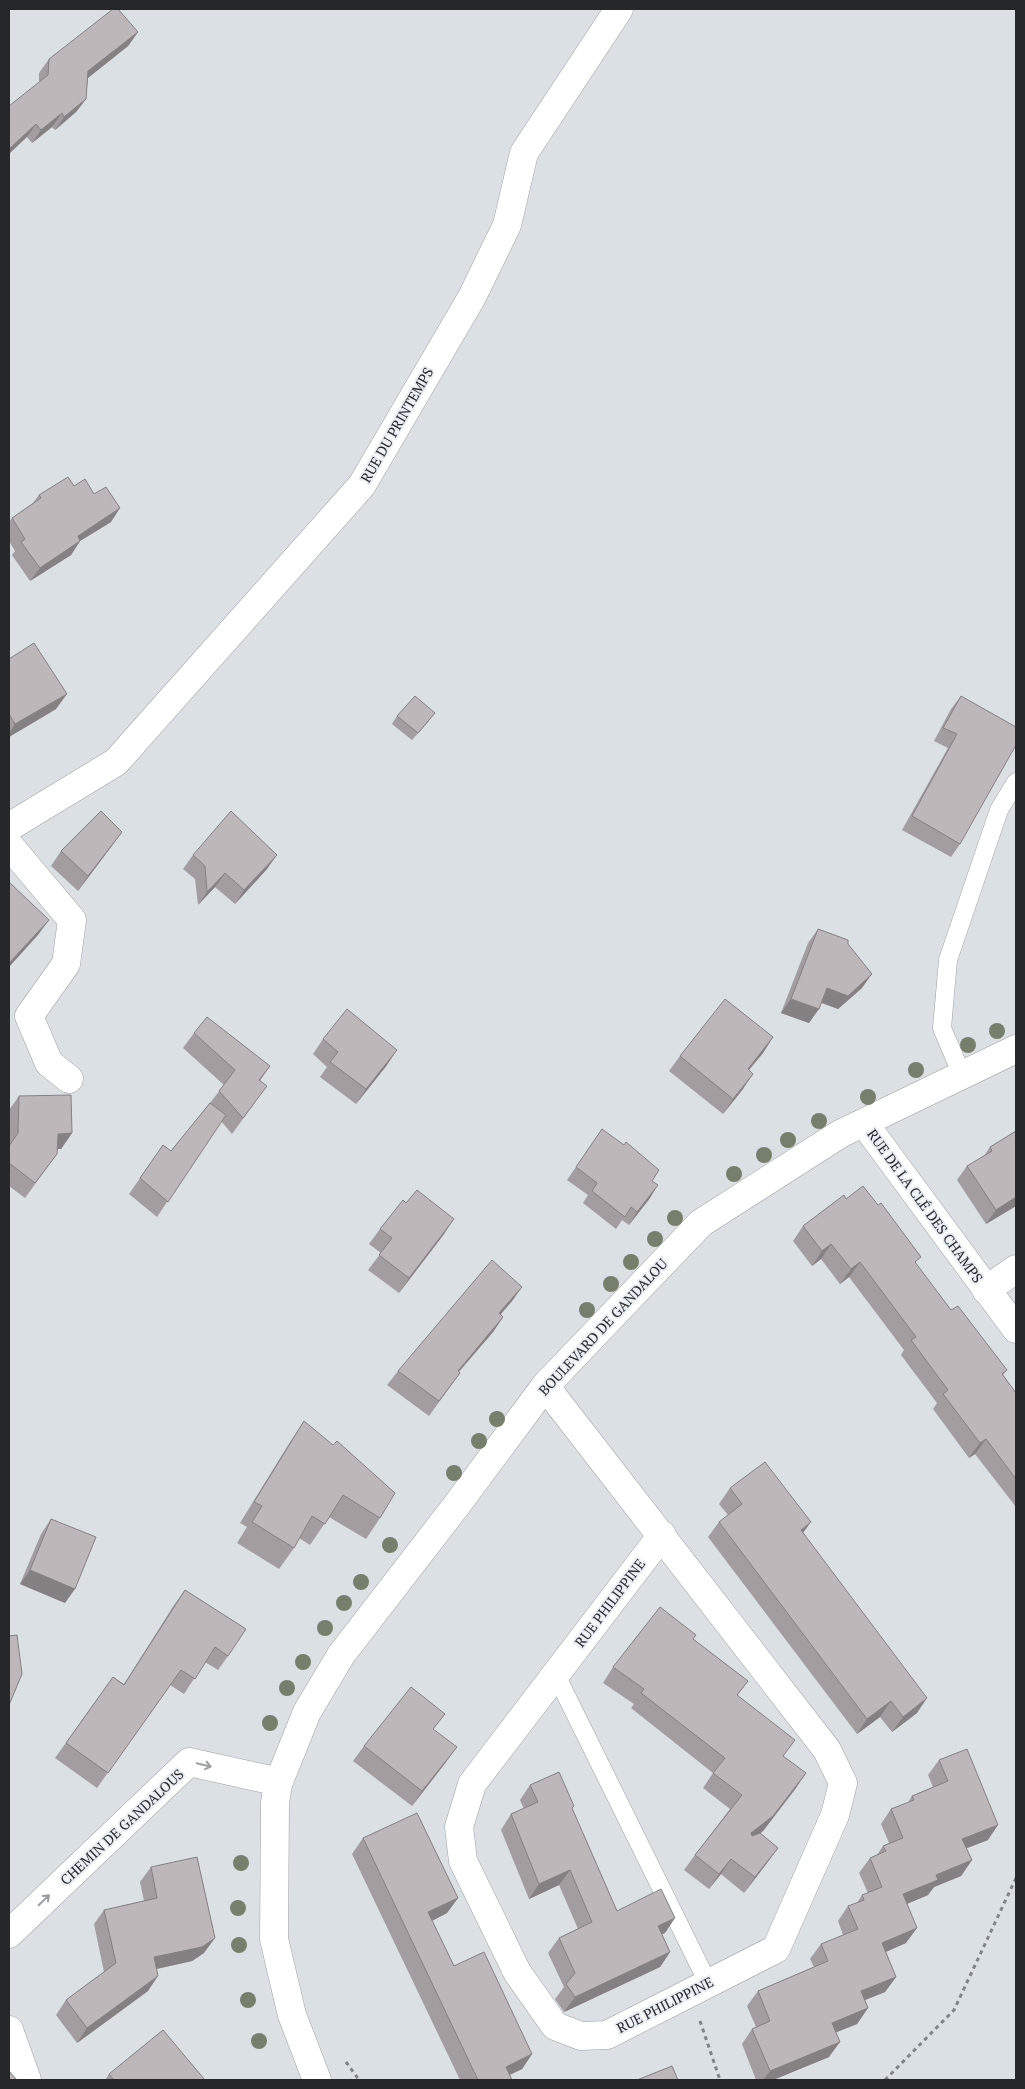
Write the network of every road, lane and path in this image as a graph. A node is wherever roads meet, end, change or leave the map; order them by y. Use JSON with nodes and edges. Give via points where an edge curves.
{"nodes":[{"id":1,"x":619,"y":9,"type":"edge"},
{"id":2,"x":1016,"y":782,"type":"edge"},
{"id":3,"x":9,"y":827,"type":"edge"},
{"id":4,"x":9,"y":845,"type":"edge"},
{"id":5,"x":1016,"y":1049,"type":"edge"},
{"id":6,"x":962,"y":1075,"type":"junction"},
{"id":7,"x":69,"y":1079,"type":"dead end"},
{"id":8,"x":864,"y":1123,"type":"junction"},
{"id":9,"x":1016,"y":1269,"type":"edge"},
{"id":10,"x":986,"y":1290,"type":"junction"},
{"id":11,"x":1016,"y":1329,"type":"edge"},
{"id":12,"x":545,"y":1386,"type":"junction"},
{"id":13,"x":662,"y":1535,"type":"junction"},
{"id":14,"x":556,"y":1674,"type":"junction"},
{"id":15,"x":278,"y":1784,"type":"junction"},
{"id":16,"x":1016,"y":1878,"type":"edge"},
{"id":17,"x":9,"y":1934,"type":"edge"},
{"id":18,"x":699,"y":1988,"type":"junction"},
{"id":19,"x":9,"y":2030,"type":"edge"},
{"id":20,"x":27,"y":2080,"type":"edge"},
{"id":21,"x":316,"y":2080,"type":"edge"},
{"id":22,"x":720,"y":2080,"type":"edge"},
{"id":23,"x":885,"y":2080,"type":"edge"}],
"edges":[{"from":1,"to":3,"type":"street","name":"RUE DU PRINTEMPS","via":[[524,154],[507,225],[472,297],[362,485],[116,762]]},
{"from":2,"to":6,"type":"lane","via":[[999,810],[948,960],[942,1028]]},
{"from":4,"to":7,"type":"street","via":[[72,920],[66,964],[29,1016],[49,1063]]},
{"from":5,"to":6,"type":"street","name":"BOULEVARD DE GANDALOU"},
{"from":6,"to":8,"type":"street","name":"BOULEVARD DE GANDALOU"},
{"from":8,"to":10,"type":"street","name":"RUE DE LA CLÉ DES CHAMPS"},
{"from":8,"to":12,"type":"street","name":"BOULEVARD DE GANDALOU","via":[[840,1134],[702,1223]]},
{"from":9,"to":10,"type":"street","name":"RUE DE LA CLÉ DES CHAMPS"},
{"from":10,"to":11,"type":"street","name":"RUE DE LA CLÉ DES CHAMPS"},
{"from":12,"to":13,"type":"street","name":"RUE PHILIPPINE"},
{"from":12,"to":15,"type":"street","name":"BOULEVARD DE GANDALOU","via":[[341,1655],[307,1712]]},
{"from":13,"to":14,"type":"street","name":"RUE PHILIPPINE"},
{"from":13,"to":18,"type":"street","name":"RUE PHILIPPINE","via":[[827,1750],[843,1784],[835,1814],[776,1949]]},
{"from":14,"to":18,"type":"lane"},
{"from":14,"to":18,"type":"street","name":"RUE PHILIPPINE","via":[[472,1784],[459,1827],[463,1861],[517,1972],[555,2026],[581,2036],[607,2035]]},
{"from":17,"to":15,"type":"street","name":"CHEMIN DE GANDALOUS","one_way":true,"via":[[189,1762]]},
{"from":15,"to":21,"type":"street","name":"BOULEVARD DE GANDALOU","via":[[275,1803],[274,1939],[292,2015]]},
{"from":16,"to":23,"type":"path","via":[[954,2010]]},
{"from":18,"to":22,"type":"path"},
{"from":19,"to":20,"type":"street"}]}
